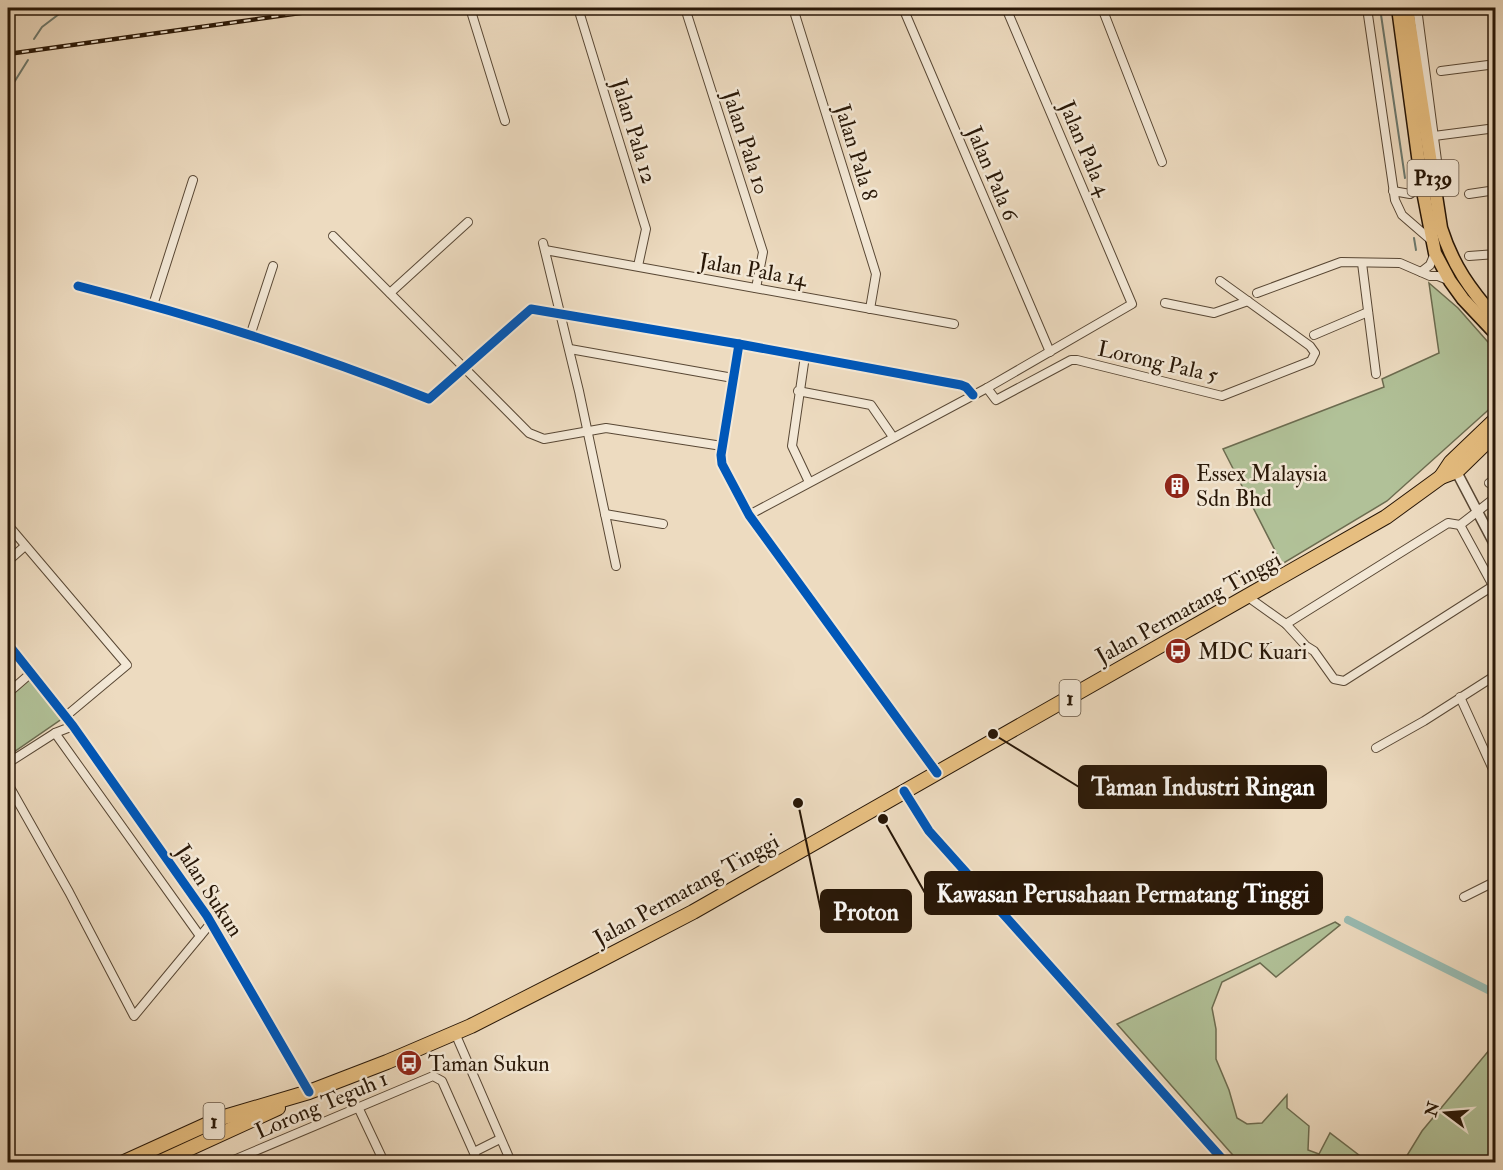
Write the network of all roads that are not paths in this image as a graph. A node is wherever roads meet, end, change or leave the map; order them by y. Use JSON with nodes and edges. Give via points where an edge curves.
{"nodes":[{"id":1,"x":470,"y":8,"type":"edge"},
{"id":2,"x":578,"y":8,"type":"edge"},
{"id":3,"x":685,"y":8,"type":"edge"},
{"id":4,"x":793,"y":8,"type":"edge"},
{"id":5,"x":903,"y":8,"type":"edge"},
{"id":6,"x":1006,"y":8,"type":"edge"},
{"id":7,"x":1102,"y":8,"type":"edge"},
{"id":8,"x":1367,"y":8,"type":"edge"},
{"id":9,"x":1398,"y":8,"type":"edge"},
{"id":10,"x":1407,"y":8,"type":"edge"},
{"id":11,"x":1417,"y":8,"type":"edge"},
{"id":12,"x":1496,"y":64,"type":"edge"},
{"id":13,"x":1441,"y":71,"type":"dead end"},
{"id":14,"x":1416,"y":106,"type":"junction"},
{"id":15,"x":505,"y":121,"type":"dead end"},
{"id":16,"x":1496,"y":128,"type":"edge"},
{"id":17,"x":1434,"y":136,"type":"junction"},
{"id":18,"x":1162,"y":162,"type":"dead end"},
{"id":19,"x":192,"y":180,"type":"dead end"},
{"id":20,"x":1422,"y":186,"type":"junction"},
{"id":21,"x":1393,"y":190,"type":"junction"},
{"id":22,"x":1496,"y":190,"type":"edge"},
{"id":23,"x":1469,"y":194,"type":"dead end"},
{"id":24,"x":468,"y":222,"type":"dead end"},
{"id":25,"x":333,"y":236,"type":"dead end"},
{"id":26,"x":1433,"y":247,"type":"junction"},
{"id":27,"x":1448,"y":250,"type":"junction"},
{"id":28,"x":1496,"y":254,"type":"edge"},
{"id":29,"x":1469,"y":256,"type":"dead end"},
{"id":30,"x":1362,"y":263,"type":"junction"},
{"id":31,"x":273,"y":266,"type":"dead end"},
{"id":32,"x":638,"y":266,"type":"junction"},
{"id":33,"x":1421,"y":272,"type":"junction"},
{"id":34,"x":1220,"y":281,"type":"dead end"},
{"id":35,"x":1450,"y":281,"type":"junction"},
{"id":36,"x":78,"y":286,"type":"dead end"},
{"id":37,"x":756,"y":288,"type":"junction"},
{"id":38,"x":390,"y":293,"type":"junction"},
{"id":39,"x":1257,"y":293,"type":"dead end"},
{"id":40,"x":1248,"y":301,"type":"junction"},
{"id":41,"x":1165,"y":303,"type":"dead end"},
{"id":42,"x":153,"y":305,"type":"junction"},
{"id":43,"x":870,"y":309,"type":"junction"},
{"id":44,"x":1368,"y":312,"type":"junction"},
{"id":45,"x":560,"y":313,"type":"junction"},
{"id":46,"x":1496,"y":319,"type":"edge"},
{"id":47,"x":954,"y":324,"type":"dead end"},
{"id":48,"x":1496,"y":334,"type":"edge"},
{"id":49,"x":1314,"y":335,"type":"dead end"},
{"id":50,"x":250,"y":336,"type":"junction"},
{"id":51,"x":739,"y":344,"type":"junction"},
{"id":52,"x":570,"y":349,"type":"junction"},
{"id":53,"x":1050,"y":352,"type":"junction"},
{"id":54,"x":805,"y":356,"type":"junction"},
{"id":55,"x":464,"y":368,"type":"junction"},
{"id":56,"x":1376,"y":374,"type":"dead end"},
{"id":57,"x":733,"y":378,"type":"junction"},
{"id":58,"x":987,"y":388,"type":"junction"},
{"id":59,"x":798,"y":391,"type":"junction"},
{"id":60,"x":973,"y":395,"type":"junction"},
{"id":61,"x":1496,"y":419,"type":"edge"},
{"id":62,"x":588,"y":431,"type":"junction"},
{"id":63,"x":1496,"y":432,"type":"edge"},
{"id":64,"x":893,"y":437,"type":"junction"},
{"id":65,"x":722,"y":446,"type":"junction"},
{"id":66,"x":1454,"y":467,"type":"junction"},
{"id":67,"x":809,"y":482,"type":"junction"},
{"id":68,"x":1494,"y":502,"type":"edge"},
{"id":69,"x":1479,"y":511,"type":"junction"},
{"id":70,"x":605,"y":514,"type":"junction"},
{"id":71,"x":749,"y":515,"type":"junction"},
{"id":72,"x":663,"y":524,"type":"dead end"},
{"id":73,"x":8,"y":525,"type":"edge"},
{"id":74,"x":1460,"y":525,"type":"junction"},
{"id":75,"x":25,"y":546,"type":"junction"},
{"id":76,"x":1496,"y":547,"type":"edge"},
{"id":77,"x":8,"y":561,"type":"edge"},
{"id":78,"x":616,"y":566,"type":"dead end"},
{"id":79,"x":1495,"y":587,"type":"edge"},
{"id":80,"x":1248,"y":597,"type":"junction"},
{"id":81,"x":1286,"y":624,"type":"junction"},
{"id":82,"x":8,"y":644,"type":"edge"},
{"id":83,"x":31,"y":673,"type":"junction"},
{"id":84,"x":1496,"y":675,"type":"edge"},
{"id":85,"x":8,"y":693,"type":"edge"},
{"id":86,"x":1460,"y":697,"type":"junction"},
{"id":87,"x":66,"y":716,"type":"junction"},
{"id":88,"x":73,"y":726,"type":"junction"},
{"id":89,"x":56,"y":733,"type":"junction"},
{"id":90,"x":1376,"y":748,"type":"dead end"},
{"id":91,"x":8,"y":763,"type":"edge"},
{"id":92,"x":937,"y":773,"type":"junction"},
{"id":93,"x":1496,"y":776,"type":"edge"},
{"id":94,"x":8,"y":784,"type":"edge"},
{"id":95,"x":904,"y":791,"type":"junction"},
{"id":96,"x":1496,"y":881,"type":"edge"},
{"id":97,"x":1464,"y":897,"type":"dead end"},
{"id":98,"x":211,"y":923,"type":"junction"},
{"id":99,"x":200,"y":936,"type":"junction"},
{"id":100,"x":455,"y":1033,"type":"junction"},
{"id":101,"x":309,"y":1092,"type":"junction"},
{"id":102,"x":358,"y":1107,"type":"junction"},
{"id":103,"x":180,"y":1136,"type":"junction"},
{"id":104,"x":500,"y":1139,"type":"junction"},
{"id":105,"x":474,"y":1152,"type":"junction"},
{"id":106,"x":124,"y":1162,"type":"edge"},
{"id":107,"x":161,"y":1162,"type":"edge"},
{"id":108,"x":230,"y":1162,"type":"edge"},
{"id":109,"x":384,"y":1162,"type":"edge"},
{"id":110,"x":478,"y":1162,"type":"edge"},
{"id":111,"x":511,"y":1162,"type":"edge"},
{"id":112,"x":1225,"y":1162,"type":"edge"}],
"edges":[{"from":1,"to":15,"type":"street"},
{"from":2,"to":32,"type":"street","name":"Jalan Pala 12","via":[[646,229]]},
{"from":3,"to":37,"type":"street","name":"Jalan Pala 10","via":[[763,252]]},
{"from":4,"to":43,"type":"street","name":"Jalan Pala 8","via":[[876,274]]},
{"from":5,"to":53,"type":"street","name":"Jalan Pala 6"},
{"from":6,"to":53,"type":"street","name":"Jalan Pala 4","via":[[1132,304]]},
{"from":7,"to":18,"type":"street"},
{"from":8,"to":21,"type":"street"},
{"from":9,"to":14,"type":"main road","number":"P139"},
{"from":10,"to":14,"type":"main road","number":"P139"},
{"from":11,"to":17,"type":"street"},
{"from":12,"to":13,"type":"street"},
{"from":14,"to":20,"type":"main road","number":"P139"},
{"from":14,"to":27,"type":"main road","number":"P139"},
{"from":16,"to":17,"type":"street"},
{"from":17,"to":27,"type":"street"},
{"from":19,"to":42,"type":"street"},
{"from":20,"to":21,"type":"street","via":[[1410,194]]},
{"from":20,"to":26,"type":"main road","number":"P139"},
{"from":21,"to":26,"type":"street","via":[[1402,215]]},
{"from":22,"to":23,"type":"street"},
{"from":24,"to":38,"type":"street"},
{"from":25,"to":38,"type":"street"},
{"from":26,"to":33,"type":"street","via":[[1433,260]]},
{"from":26,"to":35,"type":"main road","number":"P139"},
{"from":27,"to":46,"type":"main road","number":"P139","via":[[1463,278]]},
{"from":28,"to":29,"type":"street"},
{"from":30,"to":33,"type":"street","via":[[1400,263]]},
{"from":30,"to":39,"type":"street","via":[[1341,262]]},
{"from":30,"to":44,"type":"street"},
{"from":31,"to":50,"type":"street"},
{"from":32,"to":37,"type":"street","name":"Jalan Pala 14"},
{"from":32,"to":45,"type":"street","name":"Jalan Pala 14","via":[[544,246]]},
{"from":33,"to":35,"type":"street"},
{"from":34,"to":40,"type":"street","name":"Lorong Pala 5"},
{"from":35,"to":48,"type":"main road","number":"P139"},
{"from":36,"to":42,"type":"street"},
{"from":37,"to":43,"type":"street","name":"Jalan Pala 14"},
{"from":38,"to":55,"type":"street"},
{"from":40,"to":41,"type":"street","via":[[1214,313]]},
{"from":40,"to":58,"type":"street","name":"Lorong Pala 5","via":[[1310,346],[1315,354],[1311,361],[1222,396],[1077,360],[996,400]]},
{"from":42,"to":50,"type":"street"},
{"from":43,"to":47,"type":"street","name":"Jalan Pala 14"},
{"from":44,"to":49,"type":"street"},
{"from":44,"to":56,"type":"street"},
{"from":45,"to":51,"type":"street"},
{"from":45,"to":52,"type":"street"},
{"from":45,"to":55,"type":"street","via":[[531,309]]},
{"from":50,"to":55,"type":"street","via":[[429,399]]},
{"from":51,"to":54,"type":"street"},
{"from":51,"to":57,"type":"street"},
{"from":52,"to":57,"type":"street"},
{"from":52,"to":62,"type":"street"},
{"from":53,"to":58,"type":"street"},
{"from":54,"to":59,"type":"street"},
{"from":54,"to":60,"type":"street","via":[[961,385]]},
{"from":55,"to":62,"type":"street","via":[[535,437]]},
{"from":57,"to":65,"type":"street"},
{"from":58,"to":60,"type":"street"},
{"from":59,"to":64,"type":"street","via":[[871,405]]},
{"from":59,"to":67,"type":"street","via":[[792,446]]},
{"from":60,"to":64,"type":"street"},
{"from":61,"to":66,"type":"highway","name":"Jalan Permatang Tinggi","number":"1"},
{"from":62,"to":65,"type":"street","via":[[606,428]]},
{"from":62,"to":70,"type":"street"},
{"from":63,"to":66,"type":"highway","name":"Jalan Permatang Tinggi","number":"1"},
{"from":64,"to":67,"type":"street"},
{"from":65,"to":71,"type":"street","via":[[720,460]]},
{"from":66,"to":69,"type":"street"},
{"from":66,"to":80,"type":"highway","name":"Jalan Permatang Tinggi","number":"1","via":[[1386,518]]},
{"from":67,"to":71,"type":"street"},
{"from":68,"to":69,"type":"street"},
{"from":69,"to":74,"type":"street"},
{"from":69,"to":76,"type":"street"},
{"from":70,"to":72,"type":"street"},
{"from":70,"to":78,"type":"street"},
{"from":71,"to":92,"type":"street"},
{"from":73,"to":75,"type":"street"},
{"from":74,"to":79,"type":"street"},
{"from":74,"to":81,"type":"street","via":[[1448,523]]},
{"from":75,"to":77,"type":"street"},
{"from":75,"to":87,"type":"street","via":[[127,665]]},
{"from":79,"to":81,"type":"street","via":[[1344,681],[1334,679],[1314,651]]},
{"from":80,"to":81,"type":"street"},
{"from":80,"to":92,"type":"highway","name":"Jalan Permatang Tinggi","number":"1"},
{"from":82,"to":83,"type":"street","name":"Jalan Sukun"},
{"from":83,"to":85,"type":"street"},
{"from":83,"to":87,"type":"street","name":"Jalan Sukun"},
{"from":84,"to":86,"type":"street"},
{"from":86,"to":90,"type":"street"},
{"from":86,"to":93,"type":"street"},
{"from":87,"to":88,"type":"street","name":"Jalan Sukun"},
{"from":88,"to":89,"type":"street"},
{"from":88,"to":98,"type":"street","name":"Jalan Sukun"},
{"from":89,"to":91,"type":"street"},
{"from":89,"to":99,"type":"street"},
{"from":92,"to":95,"type":"highway","name":"Jalan Permatang Tinggi","number":"1"},
{"from":94,"to":99,"type":"street","via":[[134,1016]]},
{"from":95,"to":100,"type":"highway","name":"Jalan Permatang Tinggi","number":"1","via":[[693,912]]},
{"from":95,"to":112,"type":"street","via":[[929,831]]},
{"from":96,"to":97,"type":"street"},
{"from":98,"to":99,"type":"street"},
{"from":98,"to":101,"type":"street","name":"Jalan Sukun"},
{"from":100,"to":101,"type":"highway","name":"Jalan Permatang Tinggi","number":"1"},
{"from":100,"to":104,"type":"street"},
{"from":101,"to":103,"type":"highway","name":"Jalan Permatang Tinggi","number":"1","via":[[221,1118]]},
{"from":101,"to":107,"type":"highway","name":"Jalan Permatang Tinggi","number":"1"},
{"from":102,"to":105,"type":"street","name":"Lorong Teguh 1","via":[[438,1077]]},
{"from":102,"to":108,"type":"street","name":"Lorong Teguh 1"},
{"from":102,"to":109,"type":"street"},
{"from":103,"to":106,"type":"highway","name":"Jalan Permatang Tinggi","number":"1"},
{"from":103,"to":107,"type":"highway","via":[[162,1154]]},
{"from":104,"to":105,"type":"street"},
{"from":104,"to":111,"type":"street"},
{"from":105,"to":110,"type":"street","name":"Lorong Teguh 1"}]}
